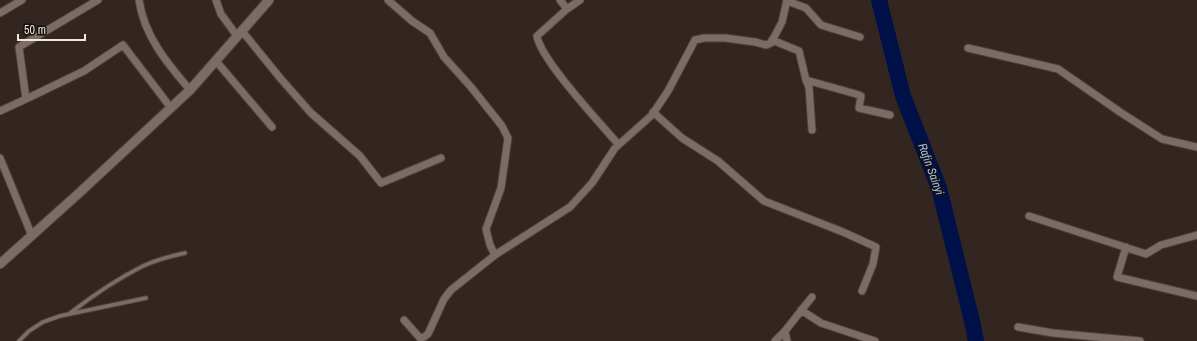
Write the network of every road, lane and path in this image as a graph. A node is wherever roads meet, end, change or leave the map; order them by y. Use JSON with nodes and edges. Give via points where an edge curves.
{"nodes":[{"id":1,"x":22,"y":0,"type":"edge"},
{"id":2,"x":98,"y":0,"type":"edge"},
{"id":3,"x":139,"y":0,"type":"edge"},
{"id":4,"x":216,"y":0,"type":"edge"},
{"id":5,"x":269,"y":0,"type":"edge"},
{"id":6,"x":388,"y":0,"type":"edge"},
{"id":7,"x":560,"y":0,"type":"edge"},
{"id":8,"x":580,"y":0,"type":"edge"},
{"id":9,"x":787,"y":0,"type":"edge"},
{"id":10,"x":567,"y":9,"type":"junction"},
{"id":11,"x":0,"y":13,"type":"edge"},
{"id":12,"x":239,"y":34,"type":"junction"},
{"id":13,"x":860,"y":37,"type":"dead end"},
{"id":14,"x":772,"y":40,"type":"junction"},
{"id":15,"x":968,"y":48,"type":"dead end"},
{"id":16,"x":216,"y":61,"type":"junction"},
{"id":17,"x":806,"y":80,"type":"junction"},
{"id":18,"x":190,"y":90,"type":"junction"},
{"id":19,"x":26,"y":100,"type":"junction"},
{"id":20,"x":171,"y":108,"type":"junction"},
{"id":21,"x":0,"y":111,"type":"edge"},
{"id":22,"x":653,"y":112,"type":"junction"},
{"id":23,"x":890,"y":114,"type":"dead end"},
{"id":24,"x":272,"y":127,"type":"dead end"},
{"id":25,"x":812,"y":130,"type":"dead end"},
{"id":26,"x":618,"y":144,"type":"junction"},
{"id":27,"x":1197,"y":147,"type":"edge"},
{"id":28,"x":0,"y":158,"type":"edge"},
{"id":29,"x":441,"y":158,"type":"dead end"},
{"id":30,"x":1029,"y":216,"type":"dead end"},
{"id":31,"x":1197,"y":235,"type":"edge"},
{"id":32,"x":32,"y":236,"type":"junction"},
{"id":33,"x":1126,"y":248,"type":"junction"},
{"id":34,"x":185,"y":253,"type":"dead end"},
{"id":35,"x":495,"y":254,"type":"junction"},
{"id":36,"x":0,"y":264,"type":"edge"},
{"id":37,"x":862,"y":291,"type":"dead end"},
{"id":38,"x":1197,"y":296,"type":"edge"},
{"id":39,"x":812,"y":297,"type":"dead end"},
{"id":40,"x":146,"y":298,"type":"dead end"},
{"id":41,"x":802,"y":310,"type":"junction"},
{"id":42,"x":68,"y":314,"type":"junction"},
{"id":43,"x":404,"y":320,"type":"dead end"},
{"id":44,"x":1018,"y":327,"type":"dead end"},
{"id":45,"x":785,"y":331,"type":"junction"},
{"id":46,"x":426,"y":339,"type":"edge"},
{"id":47,"x":19,"y":341,"type":"edge"},
{"id":48,"x":775,"y":341,"type":"edge"},
{"id":49,"x":787,"y":341,"type":"edge"},
{"id":50,"x":875,"y":341,"type":"edge"},
{"id":51,"x":1140,"y":341,"type":"edge"}],
"edges":[{"from":1,"to":11,"type":"street"},
{"from":2,"to":19,"type":"street","via":[[19,47]]},
{"from":3,"to":18,"type":"street","via":[[145,23],[161,55]]},
{"from":4,"to":12,"type":"street","via":[[221,14]]},
{"from":5,"to":12,"type":"street"},
{"from":6,"to":35,"type":"street","via":[[430,33],[444,57],[502,126],[508,138],[501,188],[486,229]]},
{"from":7,"to":10,"type":"street"},
{"from":8,"to":10,"type":"street"},
{"from":9,"to":13,"type":"street","via":[[806,8],[821,25]]},
{"from":9,"to":14,"type":"street","via":[[782,22]]},
{"from":10,"to":26,"type":"street","via":[[537,36],[538,42],[552,64]]},
{"from":12,"to":16,"type":"street"},
{"from":12,"to":29,"type":"street","via":[[311,113],[360,156],[381,183]]},
{"from":14,"to":17,"type":"street","via":[[799,51]]},
{"from":14,"to":22,"type":"street","via":[[766,45],[724,38],[695,40],[668,91]]},
{"from":15,"to":27,"type":"street","via":[[1058,69],[1162,139]]},
{"from":16,"to":18,"type":"street"},
{"from":16,"to":24,"type":"street"},
{"from":17,"to":23,"type":"street","via":[[861,96],[859,108]]},
{"from":17,"to":25,"type":"street","via":[[809,87]]},
{"from":18,"to":20,"type":"street"},
{"from":19,"to":20,"type":"street","via":[[84,71],[123,45]]},
{"from":19,"to":21,"type":"street"},
{"from":20,"to":32,"type":"street"},
{"from":22,"to":26,"type":"street"},
{"from":22,"to":37,"type":"street","via":[[682,138],[718,161],[764,201],[876,247],[873,264]]},
{"from":26,"to":35,"type":"street","via":[[592,183],[570,207]]},
{"from":28,"to":32,"type":"street"},
{"from":30,"to":33,"type":"street"},
{"from":31,"to":33,"type":"street","via":[[1161,245],[1146,254]]},
{"from":32,"to":36,"type":"street"},
{"from":33,"to":38,"type":"street","via":[[1117,277]]},
{"from":34,"to":42,"type":"lane","via":[[143,266],[95,294]]},
{"from":35,"to":46,"type":"street","via":[[451,290],[444,299]]},
{"from":39,"to":41,"type":"street"},
{"from":40,"to":42,"type":"lane"},
{"from":41,"to":45,"type":"street"},
{"from":41,"to":50,"type":"street","via":[[821,323]]},
{"from":42,"to":47,"type":"lane","via":[[43,322]]},
{"from":43,"to":46,"type":"street","via":[[420,338]]},
{"from":44,"to":51,"type":"street"},
{"from":45,"to":48,"type":"street"},
{"from":45,"to":49,"type":"street"}]}
